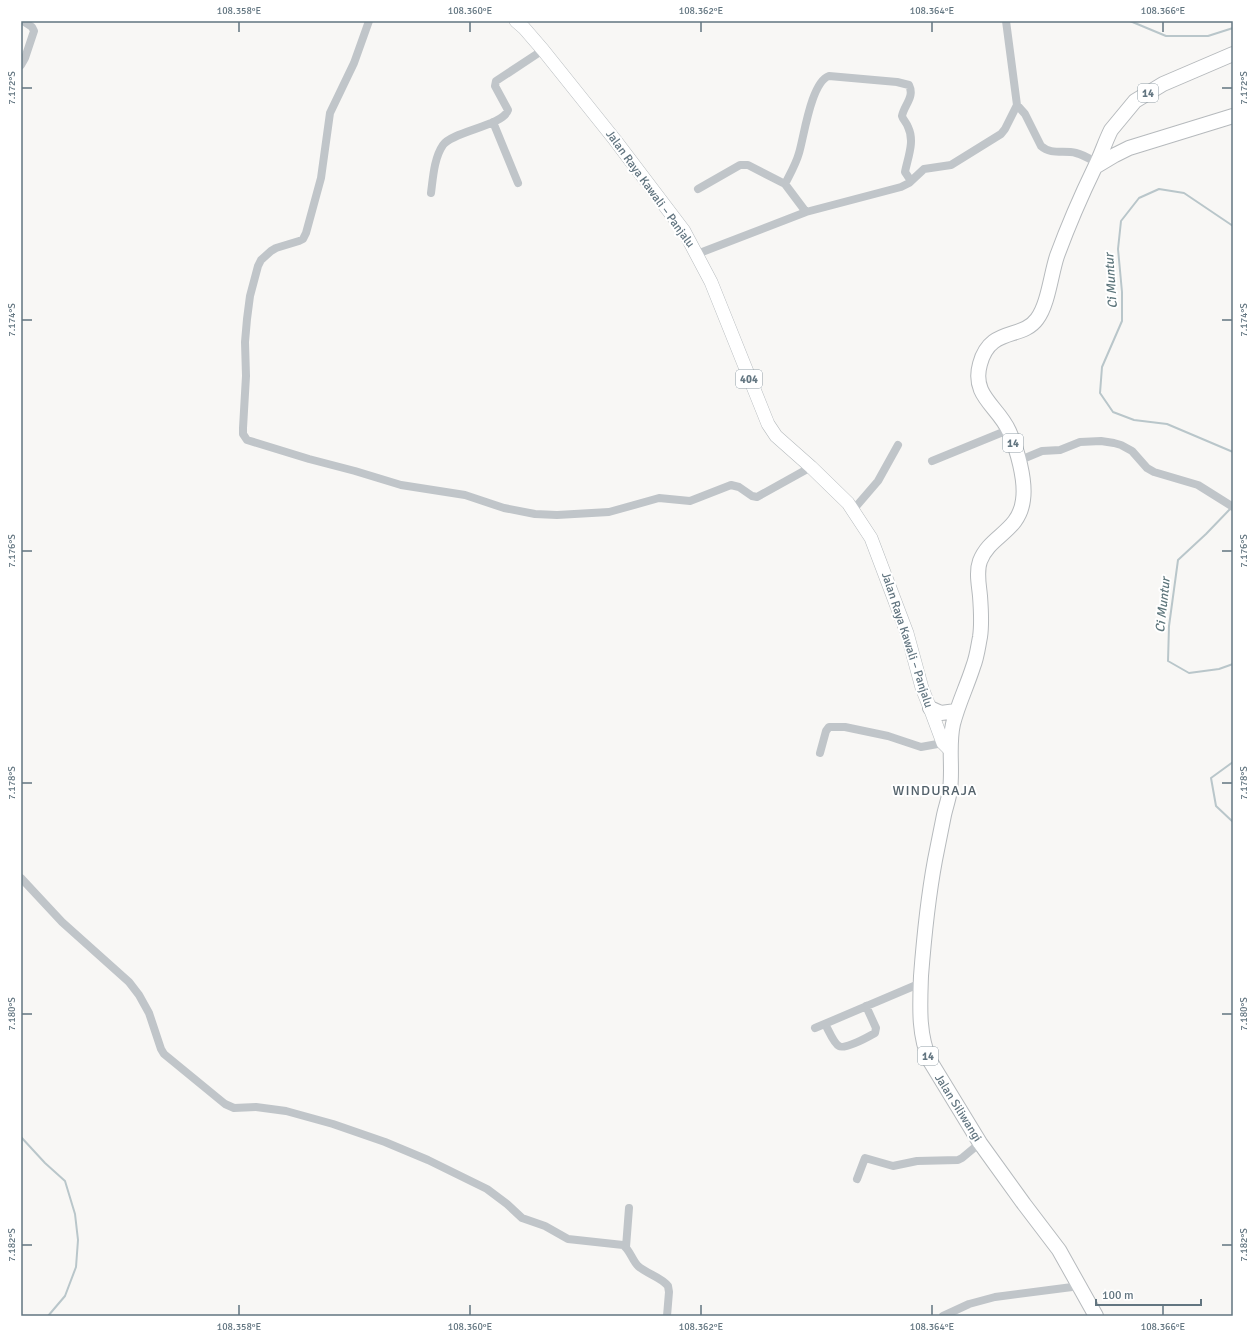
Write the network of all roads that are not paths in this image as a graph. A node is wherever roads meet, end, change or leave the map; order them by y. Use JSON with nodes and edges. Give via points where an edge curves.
{"nodes":[{"id":1,"x":22,"y":21,"type":"edge"},
{"id":2,"x":369,"y":21,"type":"edge"},
{"id":3,"x":516,"y":21,"type":"edge"},
{"id":4,"x":1006,"y":21,"type":"edge"},
{"id":5,"x":543,"y":50,"type":"junction"},
{"id":6,"x":1233,"y":54,"type":"edge"},
{"id":7,"x":21,"y":65,"type":"edge"},
{"id":8,"x":1017,"y":105,"type":"junction"},
{"id":9,"x":1233,"y":116,"type":"edge"},
{"id":10,"x":492,"y":122,"type":"junction"},
{"id":11,"x":1096,"y":165,"type":"junction"},
{"id":12,"x":911,"y":181,"type":"junction"},
{"id":13,"x":518,"y":183,"type":"dead end"},
{"id":14,"x":785,"y":184,"type":"junction"},
{"id":15,"x":698,"y":189,"type":"dead end"},
{"id":16,"x":431,"y":193,"type":"dead end"},
{"id":17,"x":806,"y":212,"type":"junction"},
{"id":18,"x":697,"y":254,"type":"junction"},
{"id":19,"x":1008,"y":430,"type":"junction"},
{"id":20,"x":898,"y":445,"type":"dead end"},
{"id":21,"x":932,"y":461,"type":"dead end"},
{"id":22,"x":1018,"y":461,"type":"junction"},
{"id":23,"x":811,"y":467,"type":"junction"},
{"id":24,"x":1233,"y":507,"type":"edge"},
{"id":25,"x":854,"y":510,"type":"junction"},
{"id":26,"x":930,"y":708,"type":"junction"},
{"id":27,"x":956,"y":711,"type":"junction"},
{"id":28,"x":946,"y":746,"type":"junction"},
{"id":29,"x":820,"y":753,"type":"dead end"},
{"id":30,"x":21,"y":878,"type":"edge"},
{"id":31,"x":921,"y":983,"type":"junction"},
{"id":32,"x":866,"y":1006,"type":"junction"},
{"id":33,"x":825,"y":1024,"type":"junction"},
{"id":34,"x":815,"y":1028,"type":"dead end"},
{"id":35,"x":980,"y":1143,"type":"junction"},
{"id":36,"x":857,"y":1179,"type":"dead end"},
{"id":37,"x":629,"y":1208,"type":"dead end"},
{"id":38,"x":626,"y":1247,"type":"junction"},
{"id":39,"x":1080,"y":1286,"type":"junction"},
{"id":40,"x":667,"y":1316,"type":"edge"},
{"id":41,"x":943,"y":1316,"type":"edge"},
{"id":42,"x":1096,"y":1316,"type":"edge"}],
"edges":[{"from":1,"to":7,"type":"street","via":[[34,31]]},
{"from":2,"to":23,"type":"street","via":[[354,63],[330,113],[321,178],[306,233],[299,241],[271,250],[258,266],[246,319],[243,434],[247,440],[401,485],[465,495],[516,511],[552,515],[609,512],[659,498],[690,501],[731,485],[757,497]]},
{"from":3,"to":5,"type":"main road","name":"Jalan Raya Kawali – Panjalu","number":"404"},
{"from":4,"to":8,"type":"street"},
{"from":5,"to":10,"type":"street","via":[[496,81],[495,86],[508,110],[504,116]]},
{"from":5,"to":18,"type":"main road","name":"Jalan Raya Kawali – Panjalu","number":"404","via":[[616,140],[684,231]]},
{"from":6,"to":11,"type":"highway","number":"14","via":[[1163,84],[1135,101],[1111,130]]},
{"from":8,"to":11,"type":"street","via":[[1025,114],[1044,149],[1078,153]]},
{"from":8,"to":12,"type":"street","via":[[1001,134],[949,166],[924,169]]},
{"from":9,"to":11,"type":"highway","via":[[1129,148]]},
{"from":10,"to":13,"type":"street"},
{"from":10,"to":16,"type":"street","via":[[446,142],[437,160]]},
{"from":11,"to":19,"type":"highway","number":"14","via":[[1056,260],[1038,319],[1025,329],[1006,335],[989,345],[980,363],[978,380],[981,392]]},
{"from":12,"to":14,"type":"street","via":[[905,172],[911,137],[902,116],[911,96],[909,85],[829,76],[820,83],[807,117],[799,153]]},
{"from":12,"to":17,"type":"street","via":[[901,187]]},
{"from":14,"to":15,"type":"street","via":[[745,164]]},
{"from":14,"to":17,"type":"street"},
{"from":17,"to":18,"type":"street"},
{"from":18,"to":23,"type":"main road","name":"Jalan Raya Kawali – Panjalu","number":"404","via":[[711,282],[768,424],[776,436]]},
{"from":19,"to":21,"type":"street"},
{"from":19,"to":22,"type":"highway","number":"14"},
{"from":20,"to":25,"type":"street","via":[[878,480]]},
{"from":22,"to":24,"type":"street","via":[[1042,451],[1060,450],[1080,442],[1114,443],[1132,451],[1154,472],[1198,485]]},
{"from":22,"to":27,"type":"highway","number":"14","via":[[1024,489],[1021,511],[1018,518],[990,545],[980,560],[980,637],[974,664]]},
{"from":23,"to":25,"type":"main road","name":"Jalan Raya Kawali – Panjalu","number":"404"},
{"from":25,"to":26,"type":"main road","name":"Jalan Raya Kawali – Panjalu","number":"404","via":[[871,538],[890,585]]},
{"from":26,"to":27,"type":"highway","via":[[941,713]]},
{"from":26,"to":28,"type":"main road","name":"Jalan Raya Kawali – Panjalu","number":"404"},
{"from":27,"to":28,"type":"highway","number":"14"},
{"from":28,"to":29,"type":"street","via":[[921,747],[888,736],[845,727],[829,727]]},
{"from":28,"to":31,"type":"highway","name":"Jalan Siliwangi","number":"14","via":[[950,787],[928,902]]},
{"from":30,"to":38,"type":"street","via":[[62,922],[129,982],[149,1013],[164,1054],[225,1104],[234,1108],[286,1111],[385,1142],[482,1187],[498,1196],[522,1218],[545,1226],[568,1239]]},
{"from":31,"to":32,"type":"street"},
{"from":31,"to":35,"type":"highway","name":"Jalan Siliwangi","number":"14","via":[[920,1025],[925,1051]]},
{"from":32,"to":33,"type":"street"},
{"from":32,"to":33,"type":"street","via":[[876,1028],[875,1033],[848,1046],[841,1047],[837,1044]]},
{"from":33,"to":34,"type":"street"},
{"from":35,"to":36,"type":"street","via":[[958,1160],[915,1161],[893,1166],[865,1158]]},
{"from":35,"to":39,"type":"highway","name":"Jalan Siliwangi","number":"14","via":[[1059,1250]]},
{"from":37,"to":38,"type":"street"},
{"from":38,"to":40,"type":"street","via":[[639,1267],[668,1286]]},
{"from":39,"to":41,"type":"street","via":[[996,1297],[969,1304]]},
{"from":39,"to":42,"type":"highway","name":"Jalan Siliwangi","number":"14"}]}
